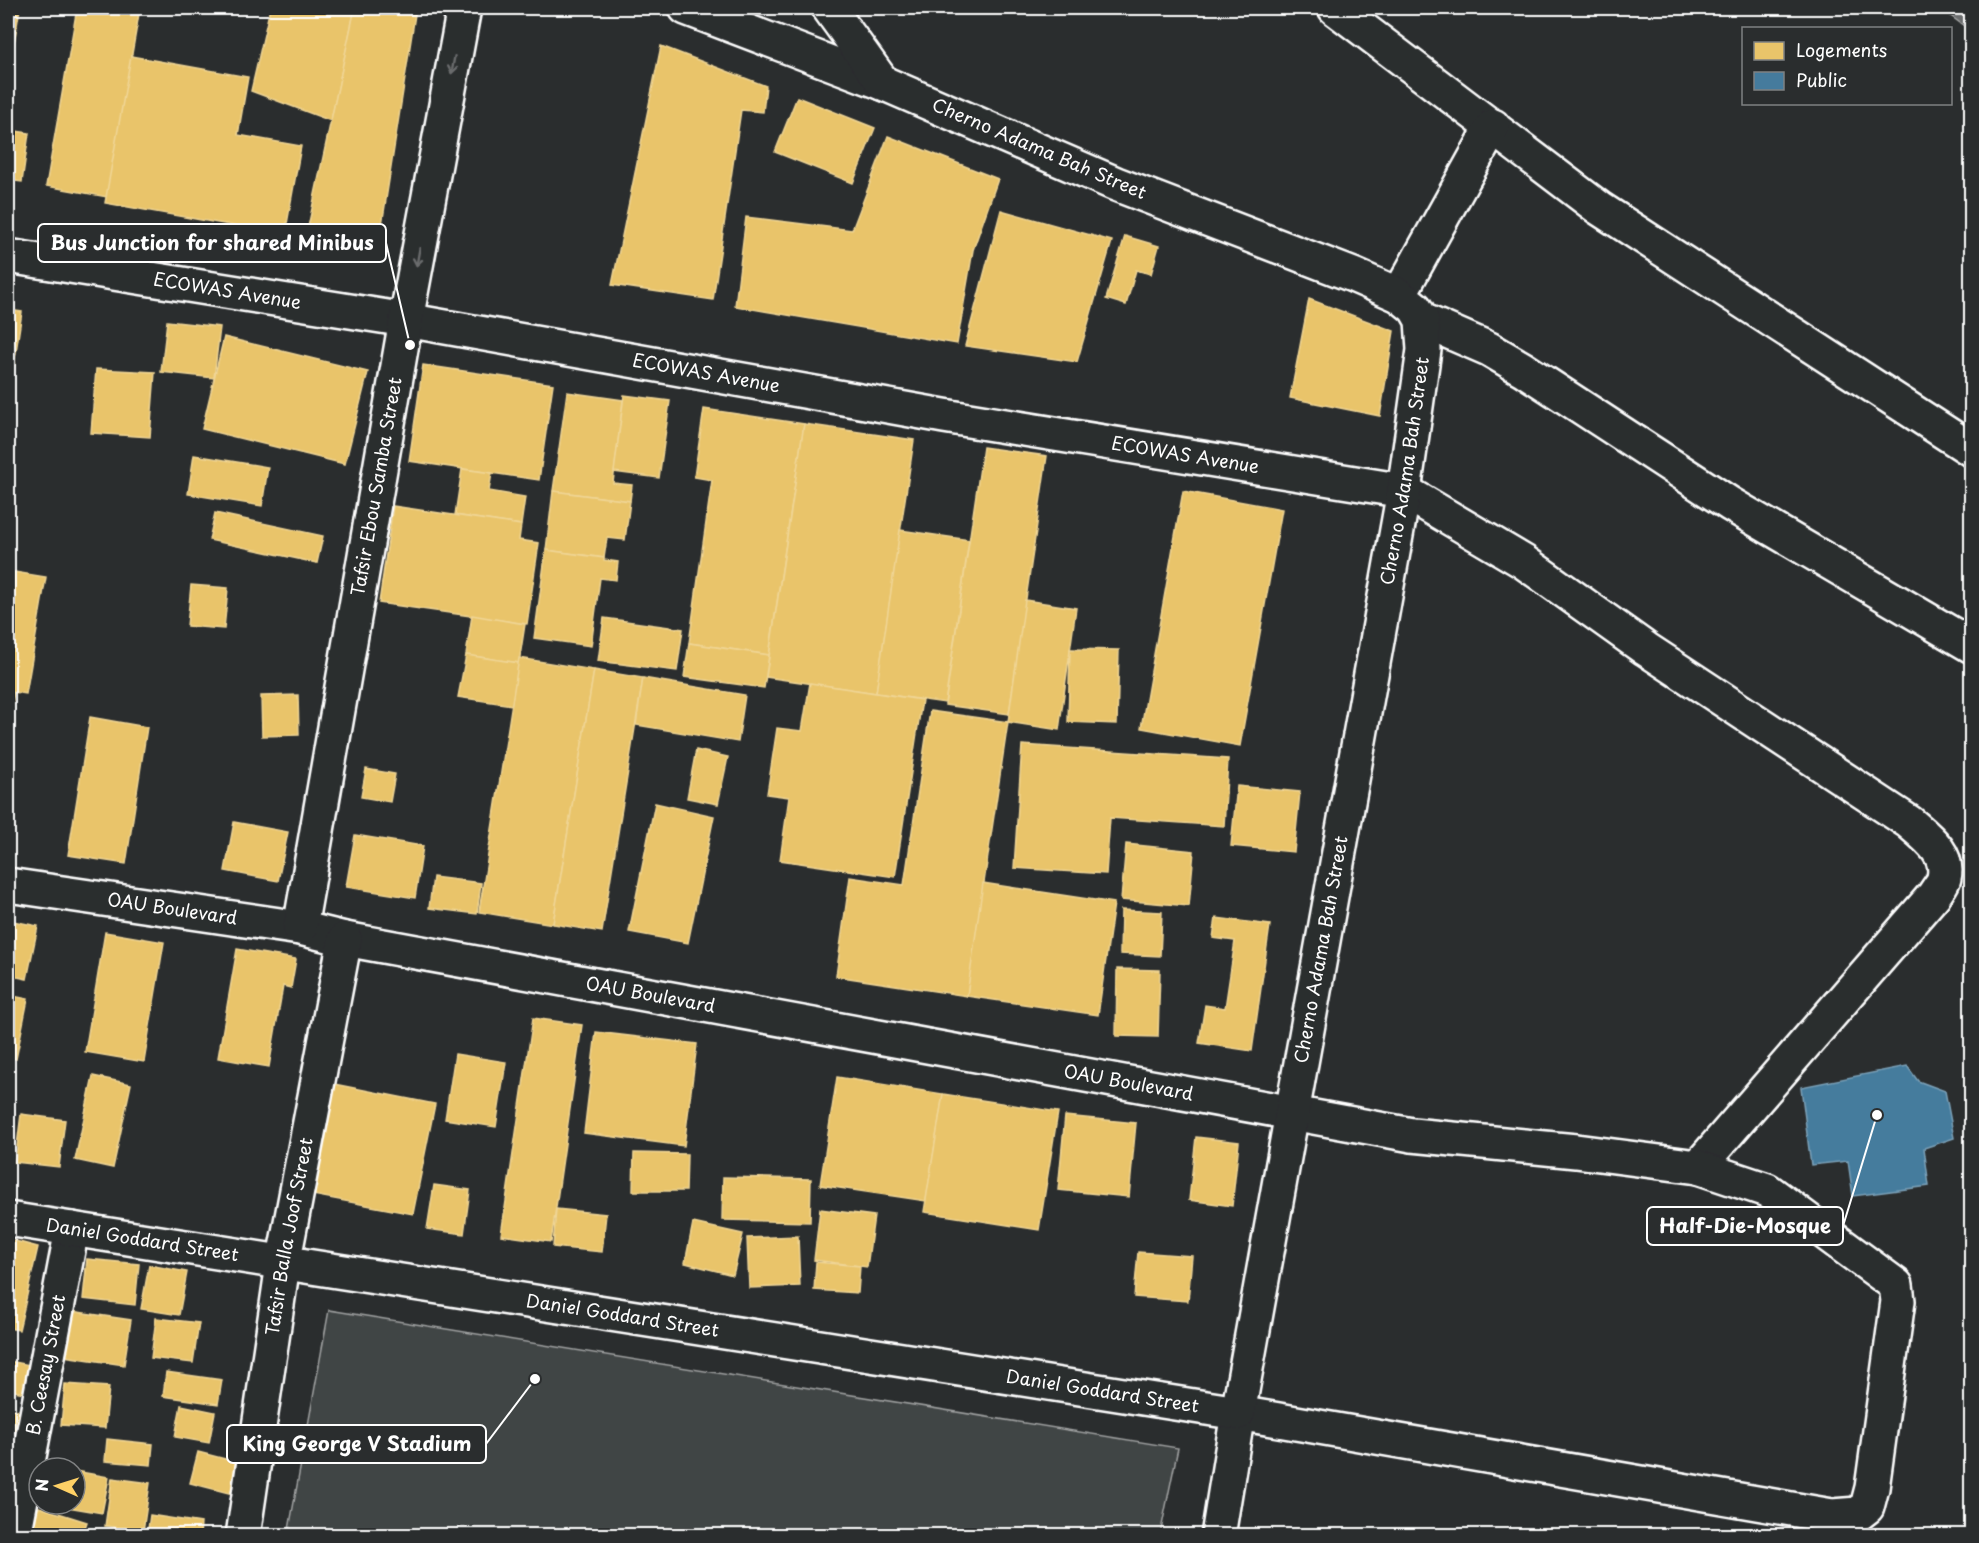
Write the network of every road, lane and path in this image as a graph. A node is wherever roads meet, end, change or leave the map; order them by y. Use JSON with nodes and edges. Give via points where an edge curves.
{"nodes":[{"id":1,"x":464,"y":8,"type":"edge"},
{"id":2,"x":686,"y":8,"type":"edge"},
{"id":3,"x":1335,"y":8,"type":"edge"},
{"id":4,"x":837,"y":10,"type":"edge"},
{"id":5,"x":883,"y":83,"type":"junction"},
{"id":6,"x":1493,"y":126,"type":"junction"},
{"id":7,"x":8,"y":256,"type":"edge"},
{"id":8,"x":1399,"y":295,"type":"junction"},
{"id":9,"x":406,"y":320,"type":"junction"},
{"id":10,"x":1422,"y":320,"type":"junction"},
{"id":11,"x":1971,"y":450,"type":"edge"},
{"id":12,"x":1404,"y":491,"type":"junction"},
{"id":13,"x":1971,"y":646,"type":"edge"},
{"id":14,"x":8,"y":885,"type":"edge"},
{"id":15,"x":300,"y":928,"type":"junction"},
{"id":16,"x":345,"y":939,"type":"junction"},
{"id":17,"x":1293,"y":1112,"type":"junction"},
{"id":18,"x":1698,"y":1167,"type":"junction"},
{"id":19,"x":8,"y":1219,"type":"edge"},
{"id":20,"x":72,"y":1229,"type":"junction"},
{"id":21,"x":283,"y":1264,"type":"junction"},
{"id":22,"x":1238,"y":1413,"type":"junction"},
{"id":23,"x":14,"y":1536,"type":"edge"},
{"id":24,"x":243,"y":1536,"type":"edge"},
{"id":25,"x":1218,"y":1536,"type":"edge"}],
"edges":[{"from":1,"to":9,"type":"main road","name":"Tafsir Ebou Samba Street","one_way":true},
{"from":2,"to":5,"type":"main road","name":"Cherno Adama Bah Street"},
{"from":3,"to":6,"type":"main road"},
{"from":4,"to":5,"type":"main road"},
{"from":5,"to":8,"type":"main road","name":"Cherno Adama Bah Street","via":[[1116,184]]},
{"from":6,"to":8,"type":"main road"},
{"from":6,"to":11,"type":"main road","via":[[1599,208]]},
{"from":7,"to":9,"type":"main road","name":"ECOWAS Avenue"},
{"from":8,"to":10,"type":"main road","name":"Cherno Adama Bah Street"},
{"from":9,"to":12,"type":"main road","name":"ECOWAS Avenue","via":[[944,416]]},
{"from":9,"to":15,"type":"main road","name":"Tafsir Ebou Samba Street"},
{"from":10,"to":12,"type":"main road","name":"Cherno Adama Bah Street","via":[[1424,350]]},
{"from":10,"to":13,"type":"main road","via":[[1489,349],[1523,369],[1730,504]]},
{"from":12,"to":17,"type":"main road","name":"Cherno Adama Bah Street"},
{"from":12,"to":18,"type":"main road","via":[[1524,562],[1646,649],[1909,822],[1936,846],[1944,864],[1944,878],[1934,895]]},
{"from":14,"to":15,"type":"main road","name":"OAU Boulevard"},
{"from":15,"to":16,"type":"main road","name":"OAU Boulevard"},
{"from":16,"to":17,"type":"main road","name":"OAU Boulevard"},
{"from":16,"to":21,"type":"main road","name":"Tafsir Balla Joof Street"},
{"from":17,"to":18,"type":"main road","name":"OAU Boulevard","via":[[1412,1135]]},
{"from":17,"to":22,"type":"main road","name":"Cherno Adama Bah Street"},
{"from":18,"to":22,"type":"main road","name":"Daniel Goddard Street","via":[[1767,1190],[1896,1285],[1898,1301],[1872,1488],[1867,1507],[1858,1514],[1832,1516]]},
{"from":19,"to":20,"type":"main road","name":"Daniel Goddard Street"},
{"from":20,"to":21,"type":"main road","name":"Daniel Goddard Street"},
{"from":20,"to":23,"type":"main road","name":"B. Ceesay Street"},
{"from":21,"to":22,"type":"main road","name":"Daniel Goddard Street"},
{"from":21,"to":24,"type":"main road","name":"Tafsir Balla Joof Street"},
{"from":22,"to":25,"type":"main road","name":"Cherno Adama Bah Street"}]}
